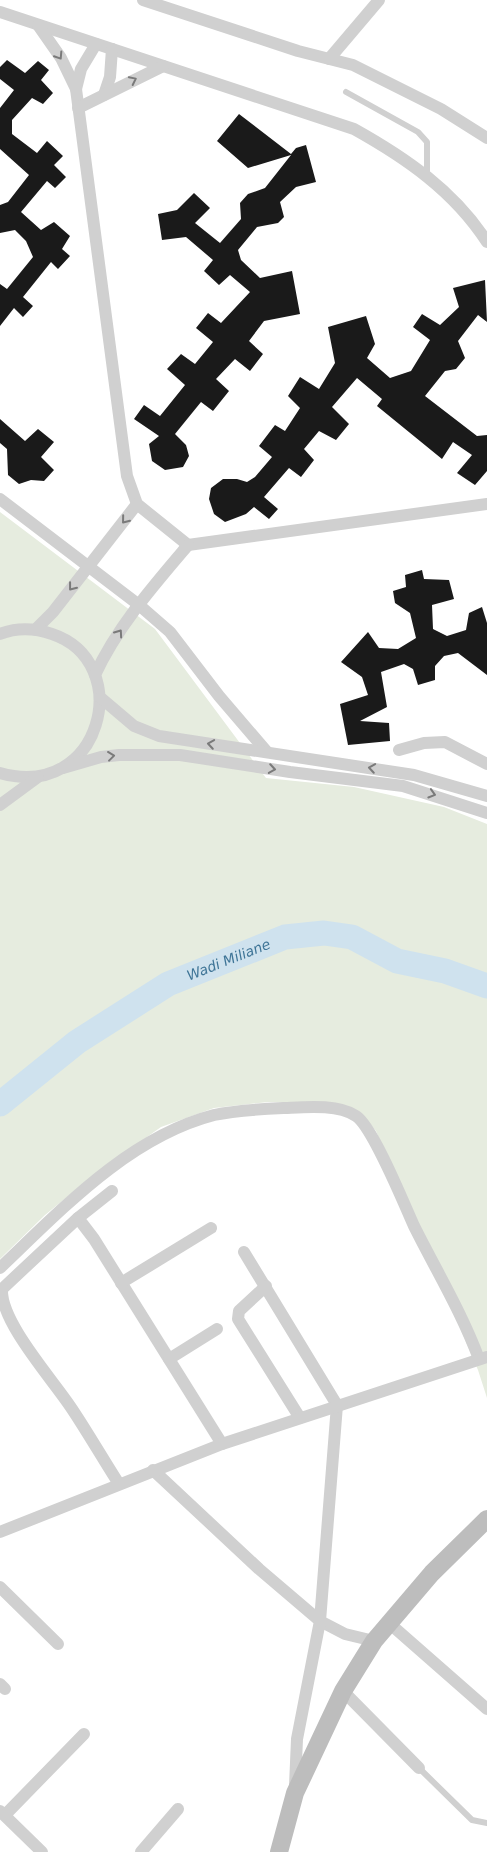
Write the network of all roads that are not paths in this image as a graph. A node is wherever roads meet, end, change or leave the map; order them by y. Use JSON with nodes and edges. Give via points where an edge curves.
{"nodes":[{"id":1,"x":143,"y":0,"type":"edge"},
{"id":2,"x":379,"y":0,"type":"edge"},
{"id":3,"x":0,"y":12,"type":"edge"},
{"id":4,"x":38,"y":25,"type":"junction"},
{"id":5,"x":96,"y":44,"type":"junction"},
{"id":6,"x":112,"y":49,"type":"junction"},
{"id":7,"x":329,"y":59,"type":"junction"},
{"id":8,"x":163,"y":66,"type":"junction"},
{"id":9,"x":76,"y":89,"type":"junction"},
{"id":10,"x":346,"y":92,"type":"dead end"},
{"id":11,"x":104,"y":94,"type":"junction"},
{"id":12,"x":78,"y":108,"type":"junction"},
{"id":13,"x":487,"y":138,"type":"edge"},
{"id":14,"x":427,"y":176,"type":"junction"},
{"id":15,"x":487,"y":242,"type":"edge"},
{"id":16,"x":0,"y":499,"type":"edge"},
{"id":17,"x":137,"y":504,"type":"junction"},
{"id":18,"x":487,"y":504,"type":"edge"},
{"id":19,"x":188,"y":545,"type":"junction"},
{"id":20,"x":89,"y":565,"type":"junction"},
{"id":21,"x":139,"y":605,"type":"junction"},
{"id":22,"x":36,"y":629,"type":"junction"},
{"id":23,"x":4,"y":631,"type":"edge"},
{"id":24,"x":95,"y":675,"type":"junction"},
{"id":25,"x":101,"y":698,"type":"junction"},
{"id":26,"x":399,"y":750,"type":"dead end"},
{"id":27,"x":267,"y":752,"type":"junction"},
{"id":28,"x":487,"y":764,"type":"edge"},
{"id":29,"x":64,"y":768,"type":"junction"},
{"id":30,"x":0,"y":772,"type":"edge"},
{"id":31,"x":39,"y":777,"type":"junction"},
{"id":32,"x":487,"y":796,"type":"edge"},
{"id":33,"x":0,"y":805,"type":"edge"},
{"id":34,"x":487,"y":813,"type":"edge"},
{"id":35,"x":112,"y":1191,"type":"dead end"},
{"id":36,"x":78,"y":1218,"type":"junction"},
{"id":37,"x":211,"y":1228,"type":"dead end"},
{"id":38,"x":244,"y":1252,"type":"dead end"},
{"id":39,"x":0,"y":1268,"type":"edge"},
{"id":40,"x":122,"y":1283,"type":"junction"},
{"id":41,"x":266,"y":1286,"type":"junction"},
{"id":42,"x":6,"y":1327,"type":"edge"},
{"id":43,"x":217,"y":1329,"type":"dead end"},
{"id":44,"x":483,"y":1358,"type":"edge"},
{"id":45,"x":169,"y":1359,"type":"junction"},
{"id":46,"x":337,"y":1405,"type":"junction"},
{"id":47,"x":300,"y":1418,"type":"junction"},
{"id":48,"x":222,"y":1444,"type":"junction"},
{"id":49,"x":153,"y":1470,"type":"junction"},
{"id":50,"x":118,"y":1484,"type":"junction"},
{"id":51,"x":487,"y":1519,"type":"edge"},
{"id":52,"x":0,"y":1532,"type":"edge"},
{"id":53,"x":0,"y":1587,"type":"edge"},
{"id":54,"x":320,"y":1621,"type":"junction"},
{"id":55,"x":389,"y":1623,"type":"junction"},
{"id":56,"x":374,"y":1641,"type":"junction"},
{"id":57,"x":58,"y":1644,"type":"dead end"},
{"id":58,"x":343,"y":1692,"type":"junction"},
{"id":59,"x":487,"y":1709,"type":"edge"},
{"id":60,"x":84,"y":1734,"type":"dead end"},
{"id":61,"x":419,"y":1768,"type":"joint"},
{"id":62,"x":295,"y":1793,"type":"junction"},
{"id":63,"x":178,"y":1809,"type":"dead end"},
{"id":64,"x":2,"y":1813,"type":"edge"},
{"id":65,"x":487,"y":1823,"type":"edge"},
{"id":66,"x":42,"y":1852,"type":"edge"},
{"id":67,"x":141,"y":1852,"type":"edge"},
{"id":68,"x":279,"y":1852,"type":"edge"}],
"edges":[{"from":1,"to":7,"type":"street"},
{"from":2,"to":7,"type":"street"},
{"from":3,"to":4,"type":"street"},
{"from":4,"to":5,"type":"street"},
{"from":4,"to":9,"type":"street","one_way":true,"via":[[61,58]]},
{"from":5,"to":6,"type":"street"},
{"from":5,"to":9,"type":"street","via":[[85,61]]},
{"from":6,"to":8,"type":"street"},
{"from":6,"to":11,"type":"street","via":[[110,77]]},
{"from":7,"to":13,"type":"street","via":[[353,65],[441,108]]},
{"from":11,"to":8,"type":"street","one_way":true},
{"from":8,"to":14,"type":"street","via":[[354,129]]},
{"from":9,"to":12,"type":"street"},
{"from":10,"to":14,"type":"lane","via":[[418,132],[427,142]]},
{"from":11,"to":12,"type":"street"},
{"from":12,"to":17,"type":"street","via":[[126,476]]},
{"from":14,"to":15,"type":"street","via":[[461,208]]},
{"from":16,"to":20,"type":"street"},
{"from":17,"to":19,"type":"street"},
{"from":17,"to":20,"type":"street","one_way":true},
{"from":18,"to":19,"type":"street"},
{"from":19,"to":21,"type":"street"},
{"from":20,"to":21,"type":"street"},
{"from":20,"to":22,"type":"street","one_way":true},
{"from":24,"to":21,"type":"street","one_way":true,"via":[[105,653]]},
{"from":21,"to":27,"type":"street","via":[[170,632]]},
{"from":22,"to":23,"type":"street"},
{"from":22,"to":24,"type":"street","via":[[61,637],[82,653]]},
{"from":24,"to":25,"type":"street"},
{"from":27,"to":25,"type":"street","one_way":true,"via":[[158,736],[134,726]]},
{"from":25,"to":29,"type":"street","via":[[97,726],[84,750]]},
{"from":26,"to":28,"type":"street","via":[[424,743],[445,742]]},
{"from":32,"to":27,"type":"street","one_way":true,"via":[[414,775]]},
{"from":29,"to":31,"type":"street"},
{"from":29,"to":34,"type":"street","one_way":true,"via":[[101,757],[180,755],[403,786]]},
{"from":30,"to":31,"type":"street","via":[[16,777]]},
{"from":31,"to":33,"type":"street"},
{"from":35,"to":36,"type":"street"},
{"from":36,"to":40,"type":"street"},
{"from":36,"to":42,"type":"street","via":[[2,1289]]},
{"from":37,"to":40,"type":"street"},
{"from":38,"to":41,"type":"street"},
{"from":39,"to":44,"type":"street","via":[[100,1178],[165,1133],[215,1115],[244,1111],[303,1108],[342,1112],[357,1117],[370,1134]]},
{"from":40,"to":45,"type":"street"},
{"from":41,"to":46,"type":"street"},
{"from":41,"to":47,"type":"street","via":[[239,1311],[238,1319]]},
{"from":42,"to":50,"type":"street","via":[[72,1408]]},
{"from":43,"to":45,"type":"street"},
{"from":44,"to":46,"type":"street"},
{"from":45,"to":48,"type":"street"},
{"from":46,"to":47,"type":"street"},
{"from":46,"to":54,"type":"street"},
{"from":47,"to":48,"type":"street"},
{"from":48,"to":49,"type":"street"},
{"from":49,"to":50,"type":"street"},
{"from":49,"to":54,"type":"street"},
{"from":50,"to":52,"type":"street"},
{"from":51,"to":55,"type":"main road","via":[[432,1573]]},
{"from":53,"to":57,"type":"street"},
{"from":54,"to":56,"type":"street","via":[[345,1634]]},
{"from":54,"to":62,"type":"street","via":[[298,1739]]},
{"from":55,"to":56,"type":"main road"},
{"from":55,"to":59,"type":"street"},
{"from":56,"to":58,"type":"main road"},
{"from":58,"to":61,"type":"street"},
{"from":58,"to":62,"type":"main road"},
{"from":60,"to":64,"type":"street"},
{"from":61,"to":65,"type":"lane","via":[[472,1820]]},
{"from":62,"to":68,"type":"main road"},
{"from":63,"to":67,"type":"street"},
{"from":64,"to":66,"type":"street"}]}
